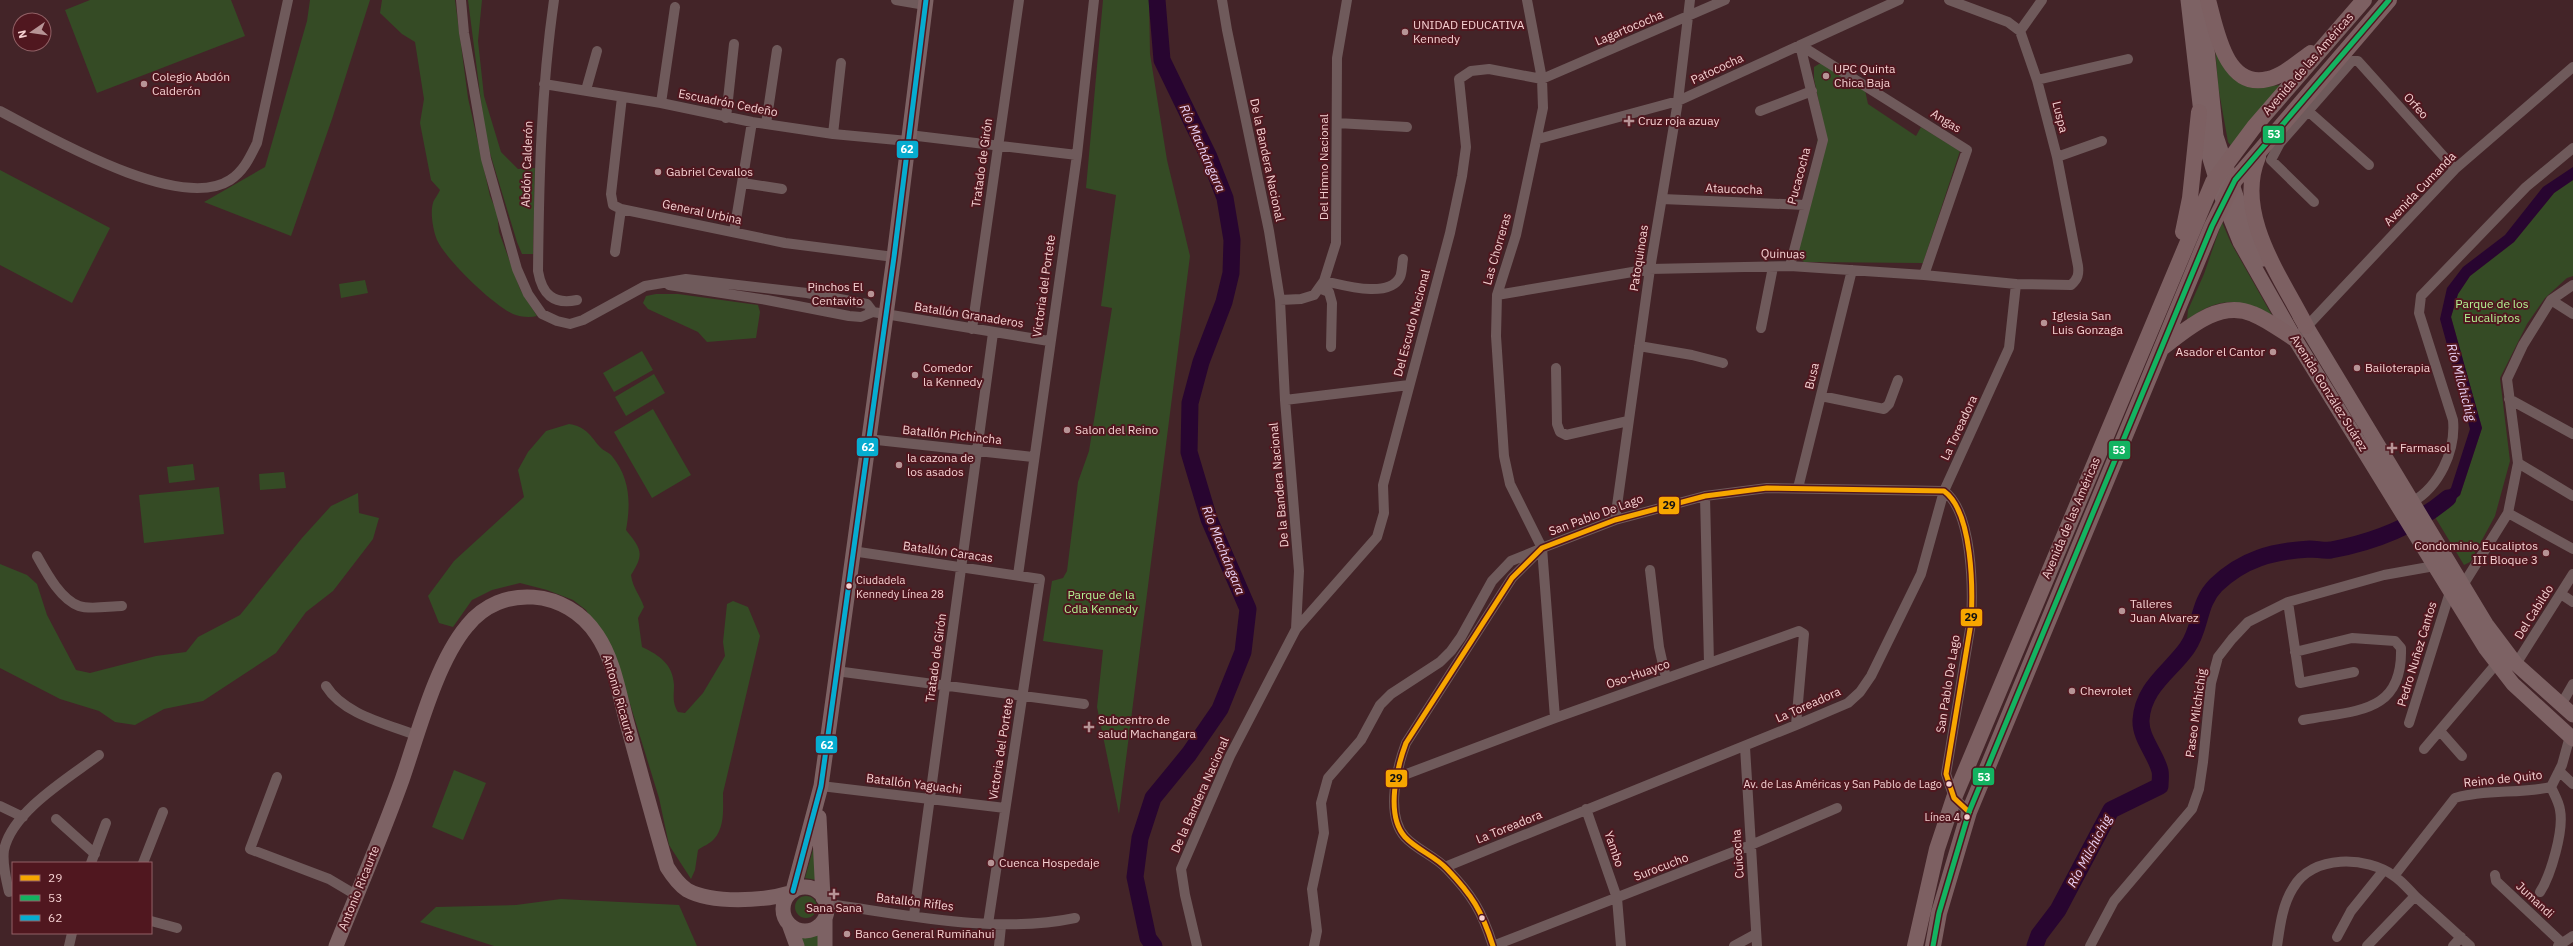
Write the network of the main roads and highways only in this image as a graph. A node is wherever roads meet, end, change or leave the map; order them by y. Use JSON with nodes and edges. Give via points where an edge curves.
{"nodes":[{"id":1,"x":2188,"y":0,"type":"edge"},
{"id":2,"x":2202,"y":0,"type":"edge"},
{"id":3,"x":2208,"y":0,"type":"edge"},
{"id":4,"x":2364,"y":0,"type":"edge"},
{"id":5,"x":2389,"y":0,"type":"edge"},
{"id":6,"x":926,"y":2,"type":"edge"},
{"id":7,"x":2327,"y":42,"type":"junction"},
{"id":8,"x":2199,"y":112,"type":"junction"},
{"id":9,"x":2210,"y":138,"type":"junction"},
{"id":10,"x":2261,"y":148,"type":"junction"},
{"id":11,"x":2235,"y":214,"type":"junction"},
{"id":12,"x":2177,"y":263,"type":"junction"},
{"id":13,"x":2307,"y":327,"type":"junction"},
{"id":14,"x":2295,"y":339,"type":"junction"},
{"id":15,"x":2161,"y":349,"type":"junction"},
{"id":16,"x":2343,"y":401,"type":"junction"},
{"id":17,"x":2457,"y":588,"type":"junction"},
{"id":18,"x":2573,"y":715,"type":"edge"},
{"id":19,"x":2571,"y":738,"type":"edge"},
{"id":20,"x":820,"y":793,"type":"junction"},
{"id":21,"x":792,"y":892,"type":"junction"},
{"id":22,"x":758,"y":899,"type":"junction"},
{"id":23,"x":825,"y":908,"type":"junction"},
{"id":24,"x":787,"y":922,"type":"junction"},
{"id":25,"x":336,"y":946,"type":"edge"},
{"id":26,"x":797,"y":946,"type":"edge"},
{"id":27,"x":825,"y":946,"type":"edge"},
{"id":28,"x":1915,"y":946,"type":"edge"},
{"id":29,"x":1933,"y":946,"type":"edge"}],
"edges":[{"from":1,"to":8,"type":"main road","name":"Avenida González Suárez"},
{"from":2,"to":9,"type":"main road","name":"Avenida González Suárez"},
{"from":3,"to":7,"type":"main road","via":[[2224,56],[2231,66],[2249,78],[2258,80],[2277,76]]},
{"from":4,"to":7,"type":"main road","name":"Avenida de las Américas"},
{"from":5,"to":10,"type":"main road","name":"Avenida de las Américas"},
{"from":6,"to":20,"type":"main road","via":[[894,257],[879,314],[868,439]]},
{"from":7,"to":12,"type":"main road","name":"Avenida de las Américas","via":[[2225,164],[2213,182]]},
{"from":8,"to":9,"type":"main road","name":"Avenida González Suárez"},
{"from":8,"to":12,"type":"main road","via":[[2190,198]]},
{"from":9,"to":11,"type":"main road","name":"Avenida González Suárez"},
{"from":10,"to":13,"type":"main road","via":[[2252,178],[2255,219],[2263,242]]},
{"from":10,"to":15,"type":"main road","name":"Avenida de las Américas","via":[[2235,180],[2212,226]]},
{"from":11,"to":13,"type":"main road","name":"Avenida González Suárez"},
{"from":11,"to":14,"type":"main road","name":"Avenida González Suárez","via":[[2240,242]]},
{"from":12,"to":28,"type":"main road","name":"Avenida de las Américas","via":[[1954,798],[1937,849]]},
{"from":13,"to":16,"type":"main road","name":"Avenida González Suárez"},
{"from":14,"to":15,"type":"main road","via":[[2252,313],[2234,310],[2216,313],[2197,321]]},
{"from":14,"to":16,"type":"main road","name":"Avenida González Suárez"},
{"from":15,"to":29,"type":"main road","name":"Avenida de las Américas","via":[[1969,812],[1939,913]]},
{"from":16,"to":17,"type":"main road","name":"Avenida González Suárez","via":[[2411,508]]},
{"from":17,"to":18,"type":"main road","name":"Avenida González Suárez","via":[[2516,664]]},
{"from":17,"to":19,"type":"main road","name":"Avenida González Suárez","via":[[2471,627],[2497,663],[2513,684]]},
{"from":20,"to":21,"type":"main road"},
{"from":20,"to":23,"type":"main road"},
{"from":21,"to":22,"type":"main road","name":"Antonio Ricaurte"},
{"from":21,"to":23,"type":"main road","via":[[809,888],[815,890]]},
{"from":21,"to":24,"type":"main road","via":[[784,904]]},
{"from":22,"to":24,"type":"main road","name":"Antonio Ricaurte","via":[[771,905]]},
{"from":22,"to":25,"type":"main road","name":"Antonio Ricaurte","via":[[698,895],[675,879],[667,867],[605,649],[586,622],[551,600],[536,596],[519,596],[489,605],[476,615],[465,627],[442,668]]},
{"from":23,"to":24,"type":"main road","via":[[815,928],[795,929]]},
{"from":23,"to":27,"type":"main road"},
{"from":24,"to":26,"type":"main road"}]}
